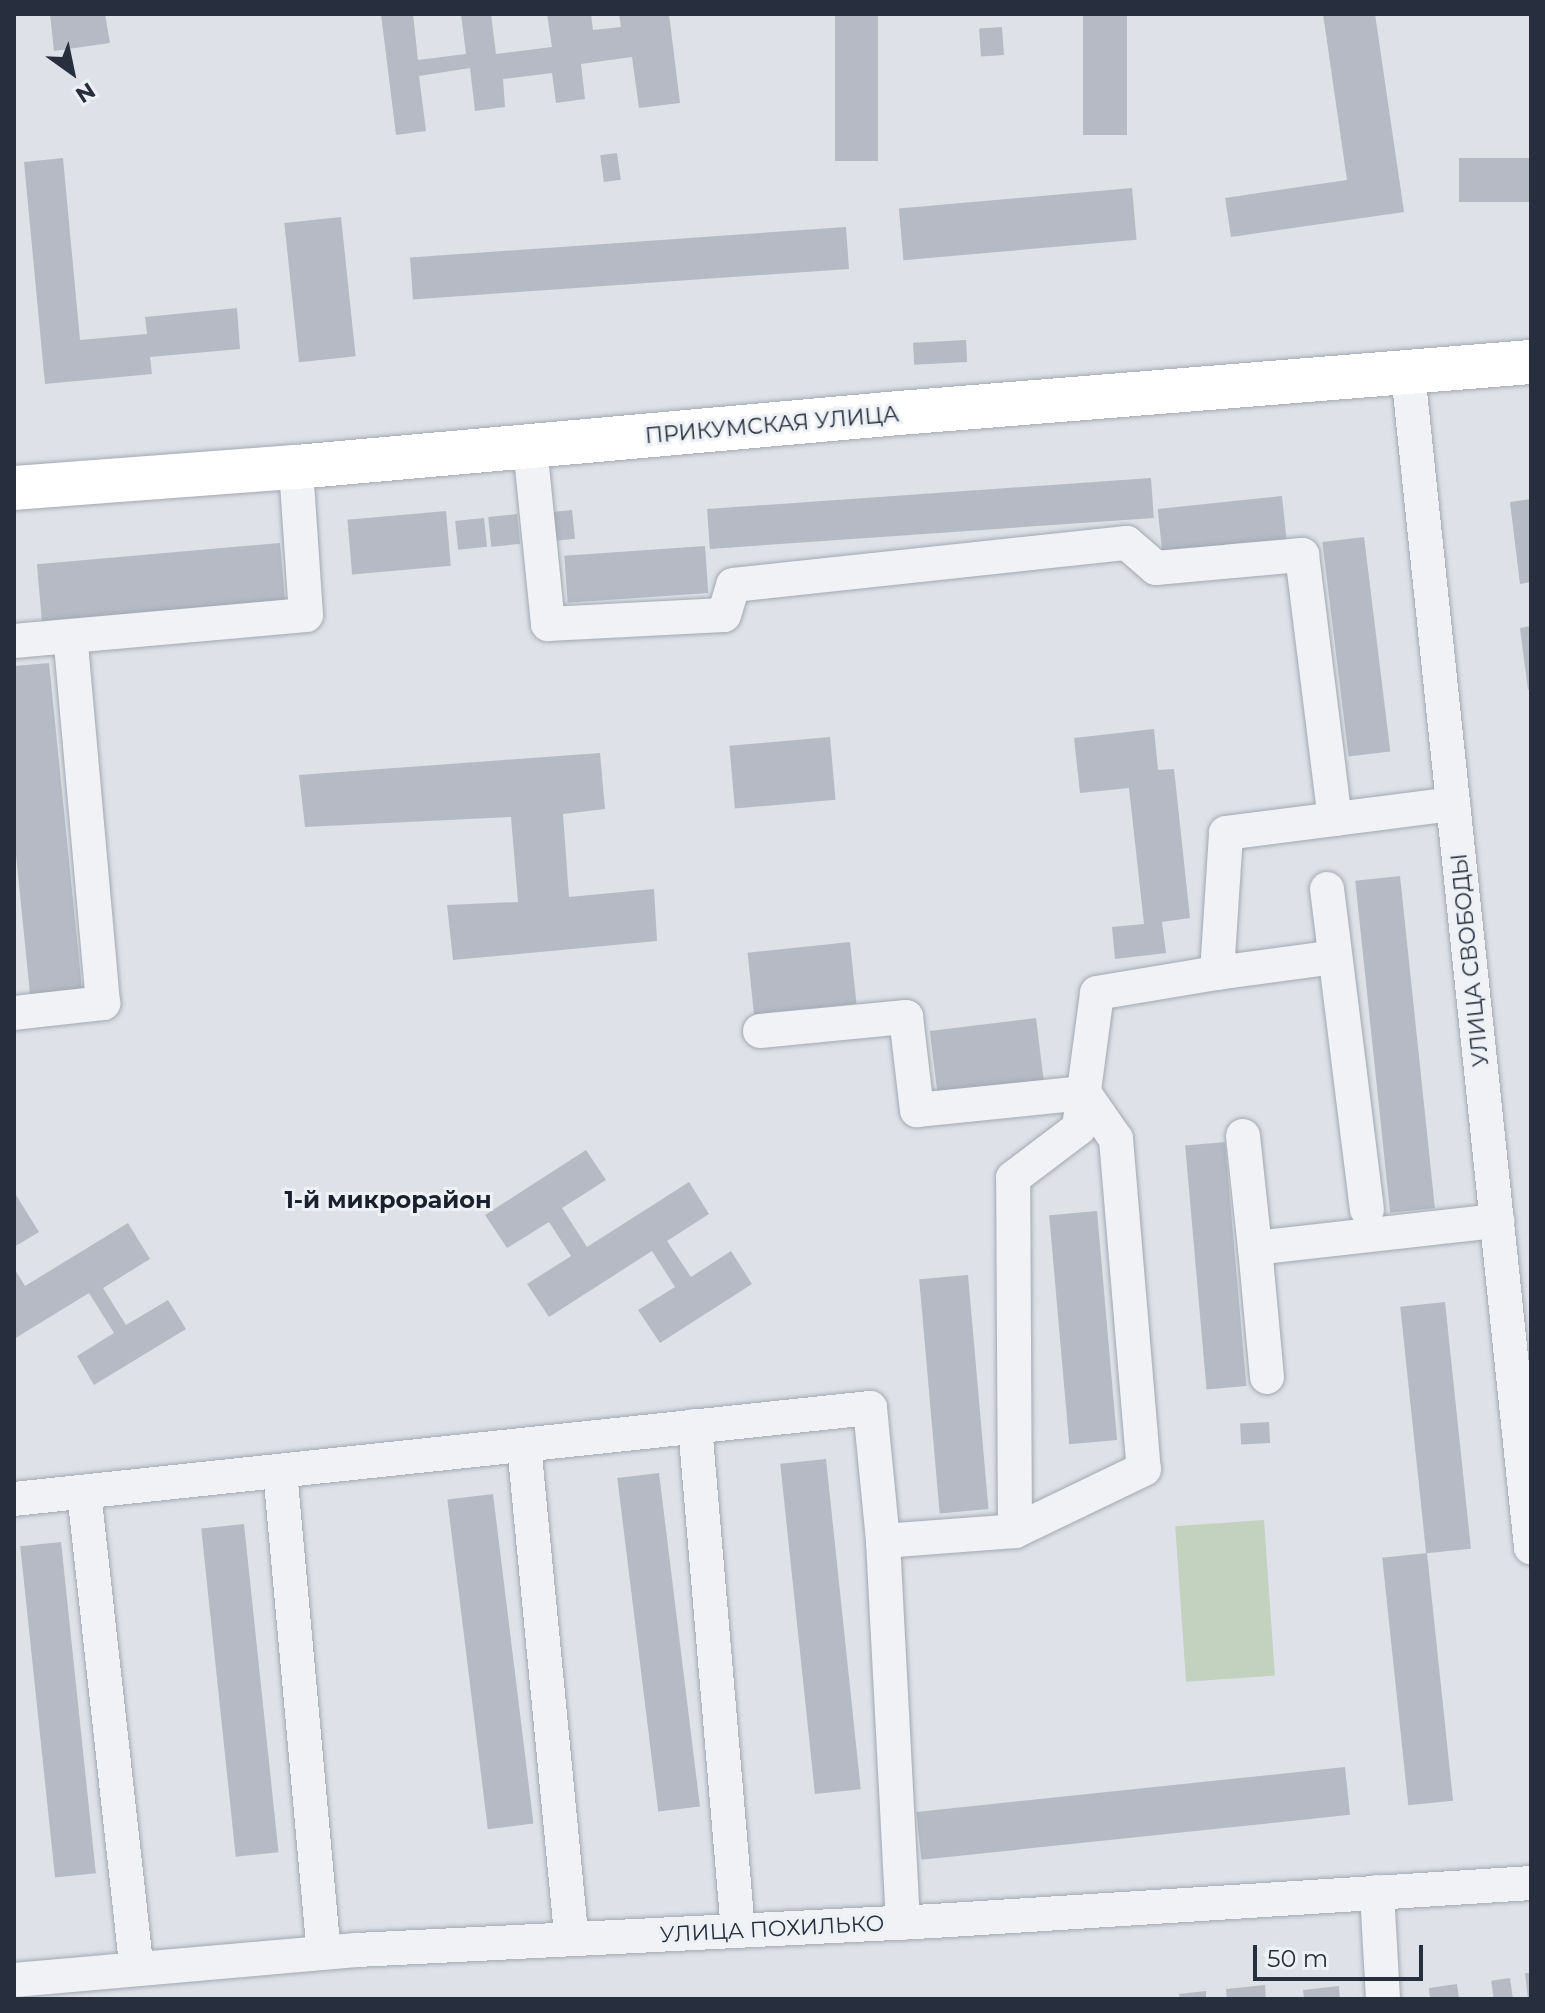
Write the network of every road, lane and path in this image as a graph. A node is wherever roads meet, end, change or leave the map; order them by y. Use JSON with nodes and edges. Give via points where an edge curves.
{"nodes":[{"id":1,"x":1531,"y":362,"type":"edge"},
{"id":2,"x":1408,"y":373,"type":"junction"},
{"id":3,"x":530,"y":447,"type":"junction"},
{"id":4,"x":296,"y":467,"type":"junction"},
{"id":5,"x":14,"y":488,"type":"edge"},
{"id":6,"x":70,"y":636,"type":"junction"},
{"id":7,"x":14,"y":641,"type":"edge"},
{"id":8,"x":1453,"y":804,"type":"junction"},
{"id":9,"x":1335,"y":819,"type":"junction"},
{"id":10,"x":1327,"y":889,"type":"dead end"},
{"id":11,"x":1335,"y":957,"type":"junction"},
{"id":12,"x":1217,"y":973,"type":"junction"},
{"id":13,"x":14,"y":1013,"type":"edge"},
{"id":14,"x":760,"y":1031,"type":"dead end"},
{"id":15,"x":1084,"y":1093,"type":"junction"},
{"id":16,"x":1243,"y":1136,"type":"dead end"},
{"id":17,"x":1367,"y":1210,"type":"dead end"},
{"id":18,"x":1497,"y":1221,"type":"junction"},
{"id":19,"x":1255,"y":1248,"type":"junction"},
{"id":20,"x":1267,"y":1377,"type":"dead end"},
{"id":21,"x":695,"y":1426,"type":"junction"},
{"id":22,"x":524,"y":1445,"type":"junction"},
{"id":23,"x":280,"y":1471,"type":"junction"},
{"id":24,"x":84,"y":1492,"type":"junction"},
{"id":25,"x":14,"y":1499,"type":"edge"},
{"id":26,"x":1015,"y":1531,"type":"junction"},
{"id":27,"x":883,"y":1541,"type":"junction"},
{"id":28,"x":1531,"y":1548,"type":"edge"},
{"id":29,"x":1531,"y":1883,"type":"edge"},
{"id":30,"x":1377,"y":1892,"type":"junction"},
{"id":31,"x":903,"y":1923,"type":"junction"},
{"id":32,"x":738,"y":1931,"type":"junction"},
{"id":33,"x":572,"y":1939,"type":"junction"},
{"id":34,"x":324,"y":1952,"type":"junction"},
{"id":35,"x":137,"y":1969,"type":"junction"},
{"id":36,"x":14,"y":1980,"type":"edge"},
{"id":37,"x":1383,"y":1999,"type":"edge"}],
"edges":[{"from":1,"to":2,"type":"main road","name":"ПРИКУМСКАЯ УЛИЦА"},
{"from":2,"to":3,"type":"main road","name":"ПРИКУМСКАЯ УЛИЦА"},
{"from":2,"to":8,"type":"street","name":"УЛИЦА СВОБОДЫ"},
{"from":3,"to":4,"type":"main road","name":"ПРИКУМСКАЯ УЛИЦА"},
{"from":3,"to":9,"type":"street","via":[[548,624],[724,615],[733,585],[1127,543],[1156,568],[1302,555]]},
{"from":4,"to":5,"type":"main road","name":"ПРИКУМСКАЯ УЛИЦА"},
{"from":4,"to":6,"type":"street","via":[[306,615]]},
{"from":6,"to":7,"type":"street"},
{"from":6,"to":13,"type":"street","via":[[103,1003]]},
{"from":8,"to":9,"type":"street"},
{"from":8,"to":18,"type":"street","name":"УЛИЦА СВОБОДЫ"},
{"from":9,"to":12,"type":"street","via":[[1226,833]]},
{"from":10,"to":11,"type":"street"},
{"from":11,"to":12,"type":"street"},
{"from":11,"to":17,"type":"street"},
{"from":12,"to":15,"type":"street","via":[[1097,993]]},
{"from":14,"to":15,"type":"street","via":[[906,1017],[917,1110]]},
{"from":15,"to":26,"type":"street","via":[[1079,1128],[1013,1178]]},
{"from":15,"to":26,"type":"street","via":[[1116,1139],[1144,1469]]},
{"from":16,"to":19,"type":"street"},
{"from":18,"to":19,"type":"street"},
{"from":18,"to":28,"type":"street","name":"УЛИЦА СВОБОДЫ"},
{"from":19,"to":20,"type":"street"},
{"from":21,"to":22,"type":"street"},
{"from":21,"to":27,"type":"street","via":[[870,1408]]},
{"from":21,"to":32,"type":"street"},
{"from":22,"to":23,"type":"street"},
{"from":22,"to":33,"type":"street"},
{"from":23,"to":24,"type":"street"},
{"from":23,"to":34,"type":"street"},
{"from":24,"to":25,"type":"street"},
{"from":24,"to":35,"type":"street"},
{"from":26,"to":27,"type":"street"},
{"from":27,"to":31,"type":"street"},
{"from":29,"to":30,"type":"street","name":"УЛИЦА ПОХИЛЬКО"},
{"from":30,"to":31,"type":"street","name":"УЛИЦА ПОХИЛЬКО"},
{"from":30,"to":37,"type":"street"},
{"from":31,"to":32,"type":"street","name":"УЛИЦА ПОХИЛЬКО"},
{"from":32,"to":33,"type":"street","name":"УЛИЦА ПОХИЛЬКО"},
{"from":33,"to":34,"type":"street","name":"УЛИЦА ПОХИЛЬКО"},
{"from":34,"to":35,"type":"street","name":"УЛИЦА ПОХИЛЬКО"},
{"from":35,"to":36,"type":"street","name":"УЛИЦА ПОХИЛЬКО"}]}
